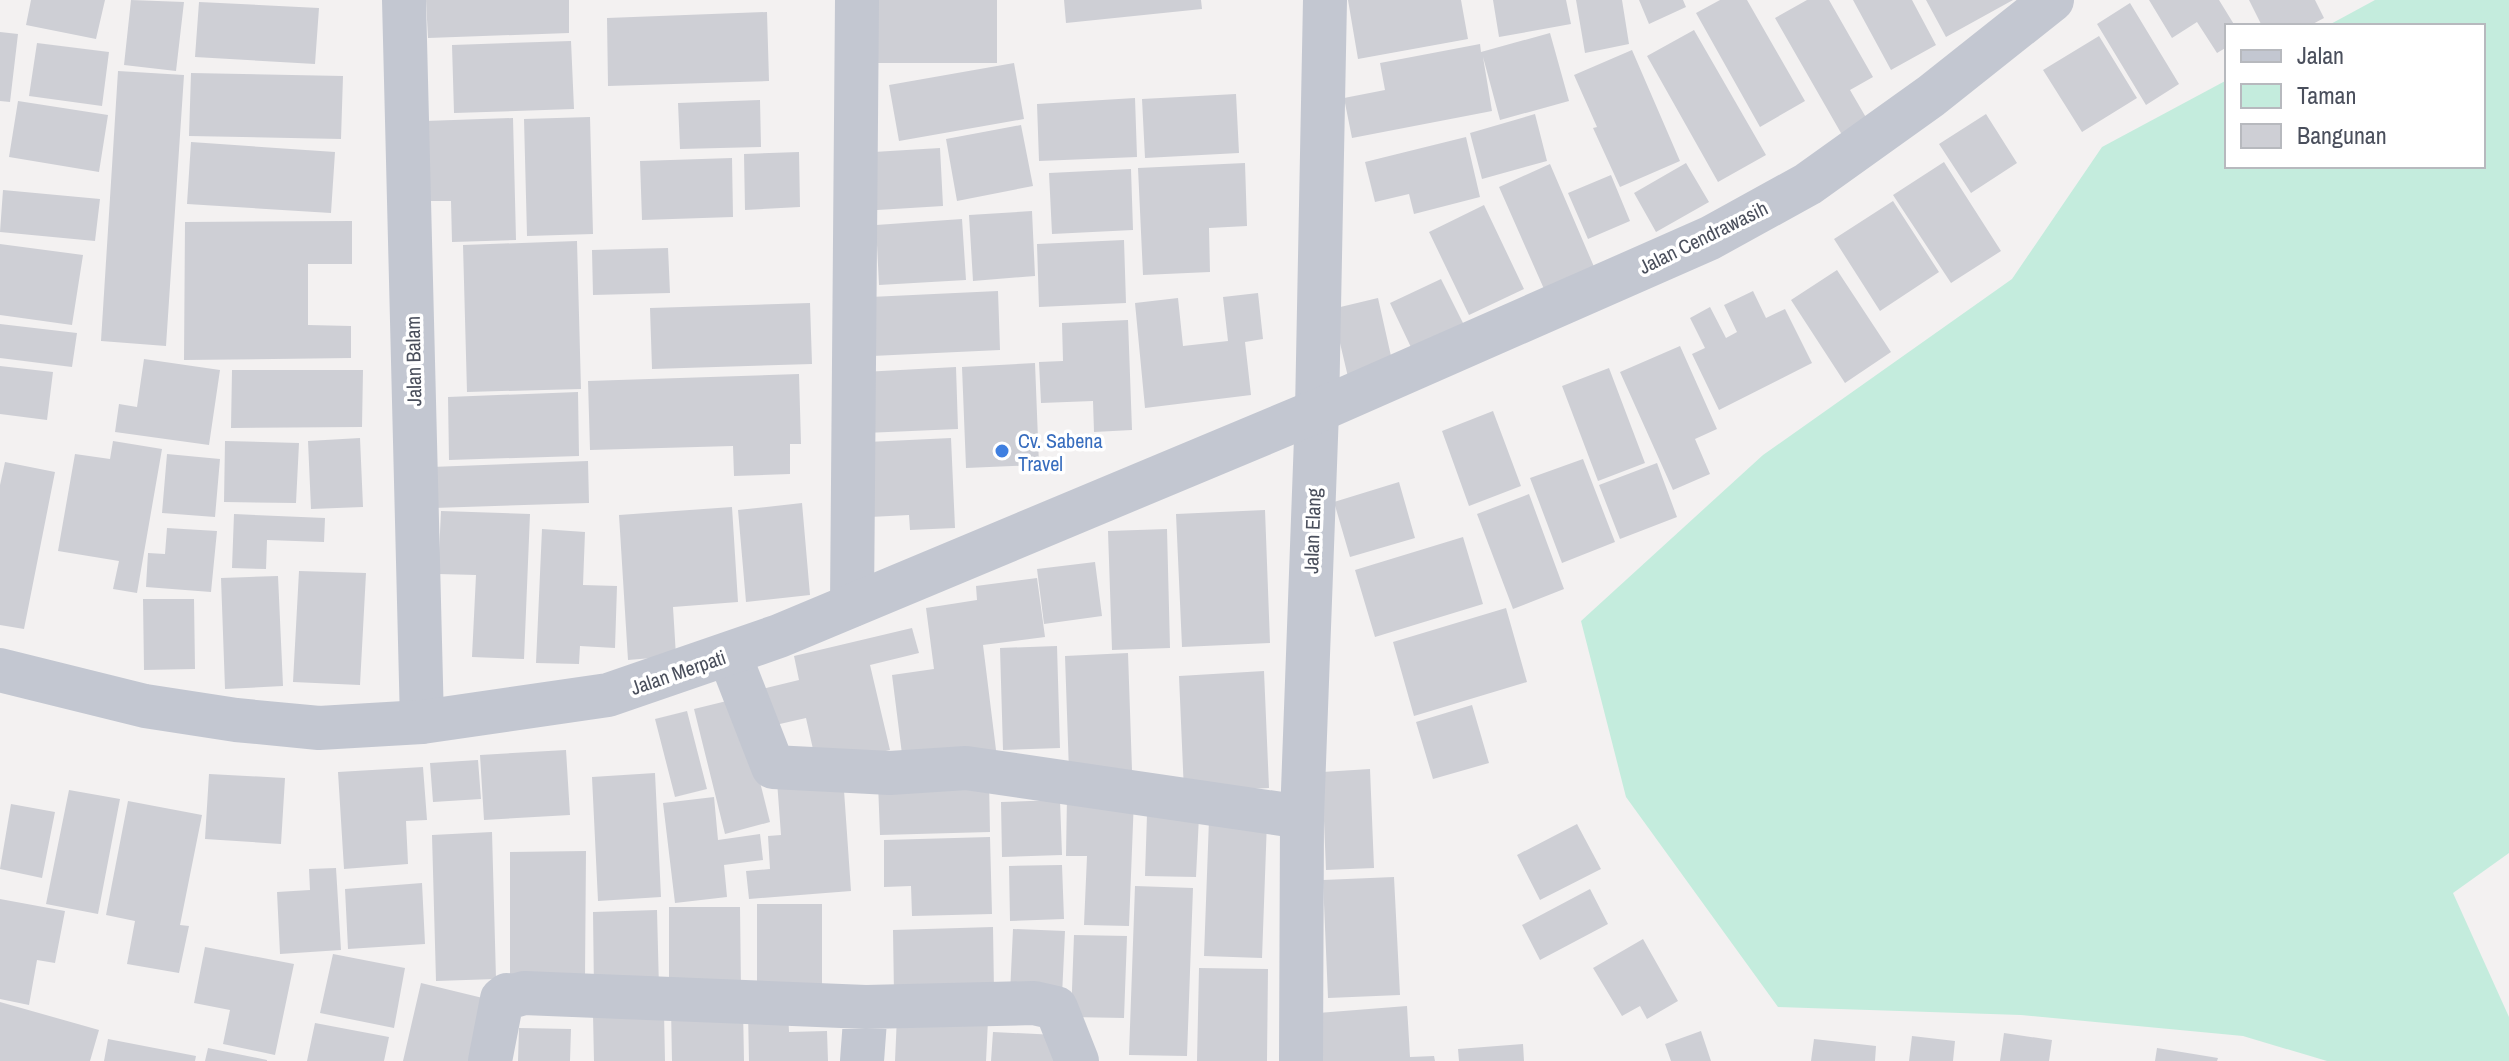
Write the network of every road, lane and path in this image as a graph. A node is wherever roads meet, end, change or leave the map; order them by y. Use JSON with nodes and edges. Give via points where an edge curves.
{"nodes":[{"id":1,"x":404,"y":0,"type":"edge"},
{"id":2,"x":857,"y":0,"type":"edge"},
{"id":3,"x":1325,"y":0,"type":"edge"},
{"id":4,"x":2052,"y":0,"type":"edge"},
{"id":5,"x":1317,"y":411,"type":"junction"},
{"id":6,"x":852,"y":605,"type":"junction"},
{"id":7,"x":729,"y":654,"type":"junction"},
{"id":8,"x":0,"y":670,"type":"edge"},
{"id":9,"x":422,"y":722,"type":"junction"},
{"id":10,"x":1302,"y":817,"type":"junction"},
{"id":11,"x":866,"y":1007,"type":"junction"},
{"id":12,"x":490,"y":1061,"type":"edge"},
{"id":13,"x":862,"y":1061,"type":"edge"},
{"id":14,"x":1077,"y":1061,"type":"edge"},
{"id":15,"x":1301,"y":1061,"type":"edge"}],
"edges":[{"from":1,"to":9,"type":"street","name":"Jalan Balam"},
{"from":2,"to":6,"type":"street"},
{"from":3,"to":5,"type":"street","name":"Jalan Elang"},
{"from":4,"to":5,"type":"street","name":"Jalan Cendrawasih","via":[[1808,184],[1710,238]]},
{"from":5,"to":6,"type":"street","name":"Jalan Merpati"},
{"from":5,"to":10,"type":"street","name":"Jalan Elang"},
{"from":6,"to":7,"type":"street","name":"Jalan Merpati"},
{"from":7,"to":9,"type":"street","name":"Jalan Merpati","via":[[608,695]]},
{"from":7,"to":10,"type":"street","via":[[773,767],[890,773],[966,768]]},
{"from":8,"to":9,"type":"street","name":"Jalan Merpati","via":[[145,706],[236,720],[319,728]]},
{"from":10,"to":15,"type":"street","name":"Jalan Elang"},
{"from":11,"to":12,"type":"street","via":[[507,995]]},
{"from":11,"to":13,"type":"street"},
{"from":11,"to":14,"type":"street","via":[[1034,1003],[1056,1008]]}]}
